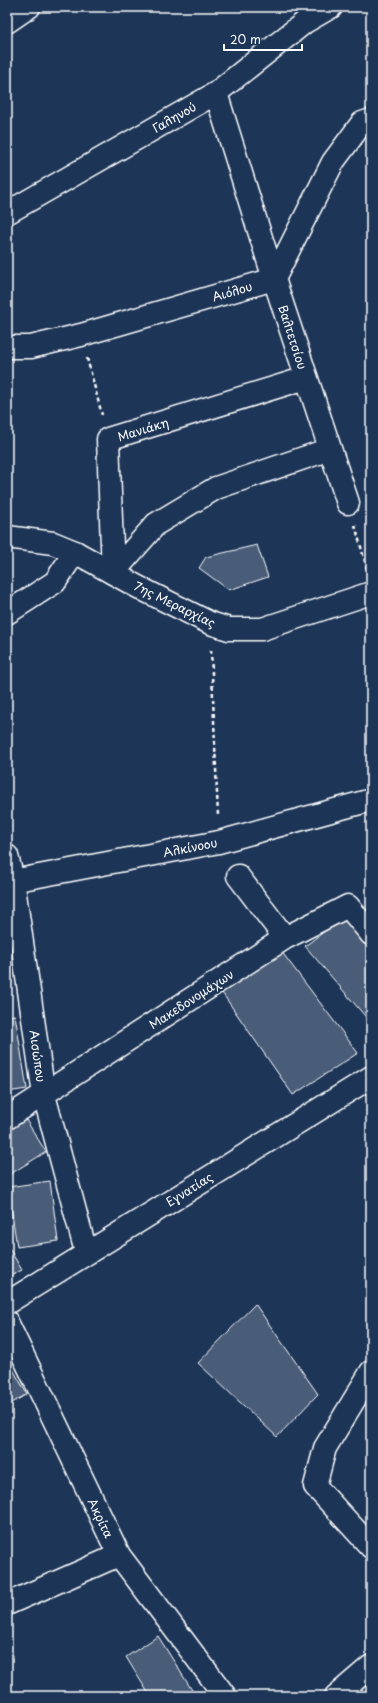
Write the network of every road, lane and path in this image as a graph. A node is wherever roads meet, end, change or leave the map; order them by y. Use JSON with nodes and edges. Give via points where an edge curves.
{"nodes":[{"id":1,"x":29,"y":7,"type":"edge"},
{"id":2,"x":331,"y":7,"type":"edge"},
{"id":3,"x":7,"y":22,"type":"edge"},
{"id":4,"x":216,"y":93,"type":"junction"},
{"id":5,"x":371,"y":120,"type":"edge"},
{"id":6,"x":7,"y":213,"type":"edge"},
{"id":7,"x":274,"y":279,"type":"junction"},
{"id":8,"x":81,"y":335,"type":"junction"},
{"id":9,"x":7,"y":347,"type":"edge"},
{"id":10,"x":306,"y":378,"type":"junction"},
{"id":11,"x":108,"y":439,"type":"junction"},
{"id":12,"x":330,"y":449,"type":"junction"},
{"id":13,"x":348,"y":503,"type":"joint"},
{"id":14,"x":7,"y":537,"type":"edge"},
{"id":15,"x":75,"y":552,"type":"junction"},
{"id":16,"x":113,"y":573,"type":"junction"},
{"id":17,"x":370,"y":583,"type":"edge"},
{"id":18,"x":7,"y":613,"type":"edge"},
{"id":19,"x":210,"y":623,"type":"junction"},
{"id":20,"x":371,"y":800,"type":"edge"},
{"id":21,"x":219,"y":842,"type":"junction"},
{"id":22,"x":7,"y":856,"type":"edge"},
{"id":23,"x":238,"y":876,"type":"dead end"},
{"id":24,"x":10,"y":881,"type":"edge"},
{"id":25,"x":371,"y":934,"type":"edge"},
{"id":26,"x":285,"y":938,"type":"junction"},
{"id":27,"x":371,"y":1077,"type":"edge"},
{"id":28,"x":44,"y":1095,"type":"junction"},
{"id":29,"x":7,"y":1118,"type":"edge"},
{"id":30,"x":86,"y":1252,"type":"junction"},
{"id":31,"x":7,"y":1303,"type":"edge"},
{"id":32,"x":7,"y":1322,"type":"edge"},
{"id":33,"x":371,"y":1372,"type":"edge"},
{"id":34,"x":371,"y":1547,"type":"edge"},
{"id":35,"x":119,"y":1556,"type":"junction"},
{"id":36,"x":7,"y":1604,"type":"edge"},
{"id":37,"x":371,"y":1666,"type":"edge"},
{"id":38,"x":225,"y":1696,"type":"edge"},
{"id":39,"x":336,"y":1696,"type":"edge"}],
"edges":[{"from":1,"to":3,"type":"street"},
{"from":2,"to":4,"type":"street","name":"Γαληνού","via":[[305,22]]},
{"from":4,"to":6,"type":"street","name":"Γαληνού"},
{"from":4,"to":7,"type":"street","name":"Βαλτετσίου"},
{"from":5,"to":7,"type":"street","via":[[362,123],[333,162]]},
{"from":7,"to":8,"type":"street","name":"Αιόλου"},
{"from":7,"to":10,"type":"street","name":"Βαλτετσίου"},
{"from":8,"to":9,"type":"street","name":"Αιόλου","via":[[31,347]]},
{"from":8,"to":11,"type":"path"},
{"from":10,"to":11,"type":"street","name":"Μανιάκη"},
{"from":10,"to":12,"type":"street","name":"Βαλτετσίου"},
{"from":11,"to":16,"type":"street","name":"Μανιάκη"},
{"from":12,"to":13,"type":"street","name":"Βαλτετσίου"},
{"from":12,"to":16,"type":"street","via":[[216,488],[156,524]]},
{"from":13,"to":17,"type":"path"},
{"from":14,"to":15,"type":"street","name":"7ης Μεραρχίας","via":[[53,543]]},
{"from":15,"to":16,"type":"street","name":"7ης Μεραρχίας"},
{"from":15,"to":18,"type":"street","via":[[55,582]]},
{"from":16,"to":19,"type":"street","name":"7ης Μεραρχίας"},
{"from":17,"to":19,"type":"street","name":"7ης Μεραρχίας","via":[[262,629],[229,629]]},
{"from":19,"to":21,"type":"path"},
{"from":20,"to":21,"type":"street","name":"Αλκίνοου"},
{"from":21,"to":24,"type":"street","name":"Αλκίνοου"},
{"from":22,"to":24,"type":"street","name":"Αισώπου"},
{"from":23,"to":26,"type":"street"},
{"from":24,"to":28,"type":"street","name":"Αισώπου"},
{"from":25,"to":26,"type":"street","name":"Μακεδονομάχων","via":[[348,906]]},
{"from":26,"to":28,"type":"street","name":"Μακεδονομάχων"},
{"from":27,"to":30,"type":"street","name":"Εγνατίας"},
{"from":28,"to":29,"type":"street","name":"Μακεδονομάχων"},
{"from":28,"to":30,"type":"street","name":"Αισώπου"},
{"from":30,"to":31,"type":"street","name":"Εγνατίας"},
{"from":32,"to":35,"type":"street","name":"Ακρίτα"},
{"from":33,"to":34,"type":"street","via":[[325,1448],[315,1486]]},
{"from":35,"to":36,"type":"street"},
{"from":35,"to":38,"type":"street","name":"Ακρίτα"},
{"from":37,"to":39,"type":"street"}]}
